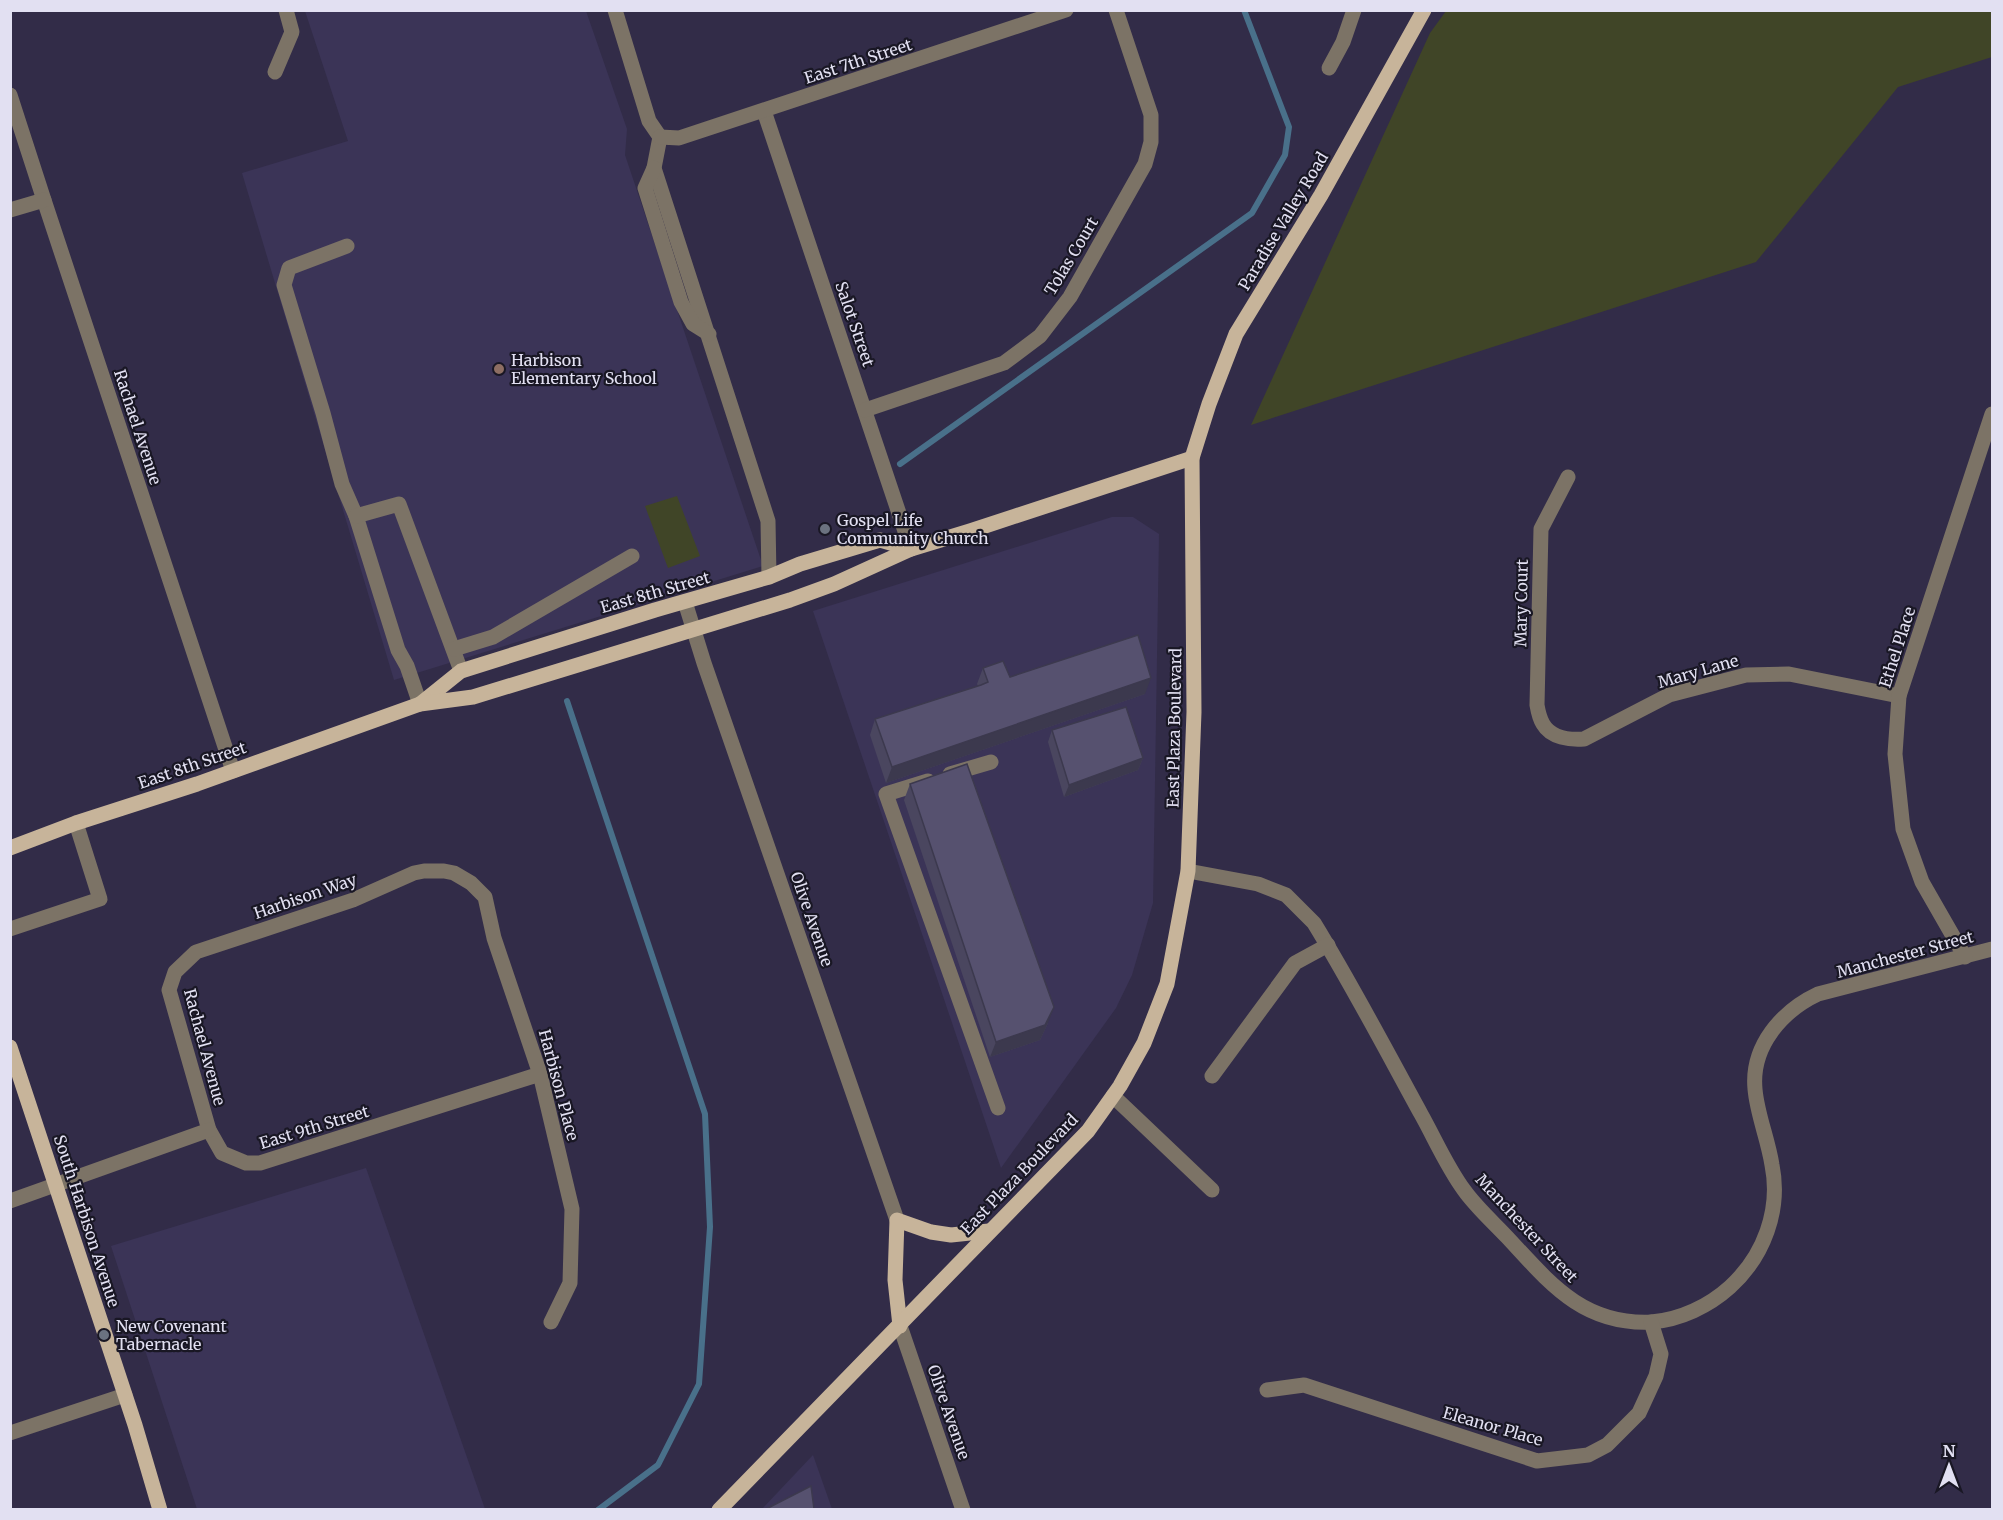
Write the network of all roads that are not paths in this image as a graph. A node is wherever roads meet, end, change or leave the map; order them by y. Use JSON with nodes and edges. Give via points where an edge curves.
{"nodes":[{"id":1,"x":286,"y":10,"type":"edge"},
{"id":2,"x":615,"y":10,"type":"edge"},
{"id":3,"x":1065,"y":10,"type":"edge"},
{"id":4,"x":1116,"y":10,"type":"edge"},
{"id":5,"x":1354,"y":10,"type":"edge"},
{"id":6,"x":1424,"y":10,"type":"edge"},
{"id":7,"x":1329,"y":68,"type":"dead end"},
{"id":8,"x":276,"y":72,"type":"dead end"},
{"id":9,"x":10,"y":95,"type":"edge"},
{"id":10,"x":764,"y":111,"type":"junction"},
{"id":11,"x":660,"y":137,"type":"junction"},
{"id":12,"x":44,"y":200,"type":"junction"},
{"id":13,"x":10,"y":210,"type":"edge"},
{"id":14,"x":347,"y":246,"type":"dead end"},
{"id":15,"x":865,"y":410,"type":"junction"},
{"id":16,"x":1992,"y":414,"type":"edge"},
{"id":17,"x":1192,"y":458,"type":"junction"},
{"id":18,"x":1569,"y":477,"type":"dead end"},
{"id":19,"x":356,"y":516,"type":"junction"},
{"id":20,"x":910,"y":549,"type":"junction"},
{"id":21,"x":632,"y":556,"type":"dead end"},
{"id":22,"x":769,"y":576,"type":"junction"},
{"id":23,"x":685,"y":602,"type":"junction"},
{"id":24,"x":693,"y":630,"type":"junction"},
{"id":25,"x":454,"y":649,"type":"junction"},
{"id":26,"x":460,"y":671,"type":"junction"},
{"id":27,"x":1899,"y":696,"type":"junction"},
{"id":28,"x":420,"y":704,"type":"junction"},
{"id":29,"x":1552,"y":733,"type":"joint"},
{"id":30,"x":991,"y":762,"type":"dead end"},
{"id":31,"x":234,"y":771,"type":"junction"},
{"id":32,"x":76,"y":822,"type":"junction"},
{"id":33,"x":10,"y":848,"type":"edge"},
{"id":34,"x":1188,"y":871,"type":"junction"},
{"id":35,"x":454,"y":873,"type":"joint"},
{"id":36,"x":10,"y":929,"type":"edge"},
{"id":37,"x":1328,"y":945,"type":"junction"},
{"id":38,"x":1992,"y":949,"type":"edge"},
{"id":39,"x":1965,"y":957,"type":"junction"},
{"id":40,"x":175,"y":972,"type":"joint"},
{"id":41,"x":10,"y":1047,"type":"edge"},
{"id":42,"x":540,"y":1074,"type":"junction"},
{"id":43,"x":1212,"y":1076,"type":"dead end"},
{"id":44,"x":1113,"y":1096,"type":"junction"},
{"id":45,"x":998,"y":1108,"type":"dead end"},
{"id":46,"x":209,"y":1130,"type":"junction"},
{"id":47,"x":56,"y":1186,"type":"junction"},
{"id":48,"x":1212,"y":1190,"type":"dead end"},
{"id":49,"x":10,"y":1201,"type":"edge"},
{"id":50,"x":897,"y":1221,"type":"junction"},
{"id":51,"x":989,"y":1231,"type":"junction"},
{"id":52,"x":551,"y":1322,"type":"dead end"},
{"id":53,"x":1651,"y":1322,"type":"junction"},
{"id":54,"x":900,"y":1326,"type":"junction"},
{"id":55,"x":1267,"y":1390,"type":"dead end"},
{"id":56,"x":124,"y":1395,"type":"junction"},
{"id":57,"x":10,"y":1433,"type":"edge"},
{"id":58,"x":160,"y":1509,"type":"edge"},
{"id":59,"x":719,"y":1509,"type":"edge"},
{"id":60,"x":963,"y":1509,"type":"edge"}],
"edges":[{"from":1,"to":8,"type":"street","via":[[292,32]]},
{"from":2,"to":11,"type":"street","via":[[649,121]]},
{"from":3,"to":10,"type":"street","name":"East 7th Street"},
{"from":4,"to":15,"type":"street","name":"Tolas Court","via":[[1151,115],[1151,142],[1145,164],[1070,297],[1040,336],[1004,363]]},
{"from":5,"to":7,"type":"street"},
{"from":6,"to":17,"type":"main road","name":"Paradise Valley Road","via":[[1321,195],[1236,334]]},
{"from":9,"to":12,"type":"street","name":"Rachael Avenue"},
{"from":10,"to":11,"type":"street","name":"East 7th Street","via":[[679,138]]},
{"from":10,"to":15,"type":"street","name":"Salot Street"},
{"from":11,"to":22,"type":"street","via":[[654,168],[768,521]]},
{"from":12,"to":13,"type":"street"},
{"from":12,"to":31,"type":"street","name":"Rachael Avenue"},
{"from":14,"to":19,"type":"street","via":[[289,268],[284,285],[342,484]]},
{"from":15,"to":20,"type":"street","name":"Salot Street"},
{"from":16,"to":27,"type":"street","name":"Ethel Place"},
{"from":17,"to":20,"type":"main road","name":"East 8th Street"},
{"from":17,"to":34,"type":"main road","name":"East Plaza Boulevard","via":[[1194,712]]},
{"from":18,"to":29,"type":"street","name":"Mary Court","via":[[1541,529],[1537,705],[1543,725]]},
{"from":19,"to":25,"type":"street","via":[[399,504]]},
{"from":19,"to":28,"type":"street","via":[[398,650]]},
{"from":20,"to":22,"type":"main road","name":"East 8th Street","via":[[880,540]]},
{"from":20,"to":24,"type":"main road","name":"East 8th Street","via":[[834,584]]},
{"from":21,"to":25,"type":"street","via":[[493,637]]},
{"from":22,"to":23,"type":"main road","name":"East 8th Street"},
{"from":23,"to":24,"type":"street","name":"Olive Avenue"},
{"from":23,"to":26,"type":"main road","name":"East 8th Street"},
{"from":24,"to":28,"type":"main road","name":"East 8th Street","via":[[473,697]]},
{"from":24,"to":50,"type":"street","name":"Olive Avenue"},
{"from":25,"to":26,"type":"street"},
{"from":26,"to":28,"type":"main road","name":"East 8th Street"},
{"from":27,"to":29,"type":"street","name":"Mary Lane","via":[[1789,674],[1746,675],[1669,695],[1584,739],[1569,740]]},
{"from":27,"to":39,"type":"street","name":"Ethel Place","via":[[1895,754],[1902,829],[1922,882]]},
{"from":28,"to":31,"type":"main road","name":"East 8th Street"},
{"from":30,"to":45,"type":"street","via":[[886,794]]},
{"from":31,"to":32,"type":"main road","name":"East 8th Street"},
{"from":32,"to":33,"type":"main road","name":"East 8th Street"},
{"from":32,"to":36,"type":"street","via":[[100,899]]},
{"from":34,"to":37,"type":"street","name":"Manchester Street","via":[[1258,884],[1286,895],[1314,923]]},
{"from":34,"to":44,"type":"main road","name":"East Plaza Boulevard","via":[[1167,984],[1144,1043]]},
{"from":35,"to":40,"type":"street","name":"Harbison Way","via":[[414,873],[353,900],[196,952]]},
{"from":35,"to":42,"type":"street","name":"Harbison Place","via":[[485,897],[494,938]]},
{"from":37,"to":43,"type":"street","via":[[1296,963]]},
{"from":37,"to":53,"type":"street","name":"Manchester Street","via":[[1464,1191],[1555,1288],[1584,1308],[1619,1320]]},
{"from":38,"to":39,"type":"street","name":"Manchester Street"},
{"from":39,"to":53,"type":"street","name":"Manchester Street","via":[[1818,994],[1796,1006],[1777,1024],[1762,1048],[1755,1075],[1773,1165],[1772,1218],[1766,1234],[1750,1265],[1724,1292],[1690,1312]]},
{"from":40,"to":46,"type":"street","name":"Rachael Avenue","via":[[168,990]]},
{"from":41,"to":47,"type":"main road","name":"South Harbison Avenue"},
{"from":42,"to":46,"type":"street","name":"East 9th Street","via":[[260,1163],[246,1163],[222,1153]]},
{"from":42,"to":52,"type":"street","name":"Harbison Place","via":[[572,1209],[570,1283]]},
{"from":44,"to":48,"type":"street"},
{"from":44,"to":51,"type":"main road","name":"East Plaza Boulevard","via":[[1088,1131]]},
{"from":46,"to":47,"type":"street"},
{"from":47,"to":49,"type":"street"},
{"from":47,"to":56,"type":"main road","name":"South Harbison Avenue"},
{"from":50,"to":51,"type":"main road","via":[[951,1235]]},
{"from":50,"to":54,"type":"main road","via":[[895,1280]]},
{"from":51,"to":54,"type":"main road","name":"East Plaza Boulevard"},
{"from":53,"to":55,"type":"street","name":"Eleanor Place","via":[[1661,1354],[1656,1376],[1639,1413],[1607,1445],[1588,1455],[1537,1461],[1304,1385]]},
{"from":54,"to":59,"type":"main road","name":"East Plaza Boulevard"},
{"from":54,"to":60,"type":"street","name":"Olive Avenue"},
{"from":56,"to":57,"type":"street"},
{"from":56,"to":58,"type":"main road","name":"South Harbison Avenue"}]}
